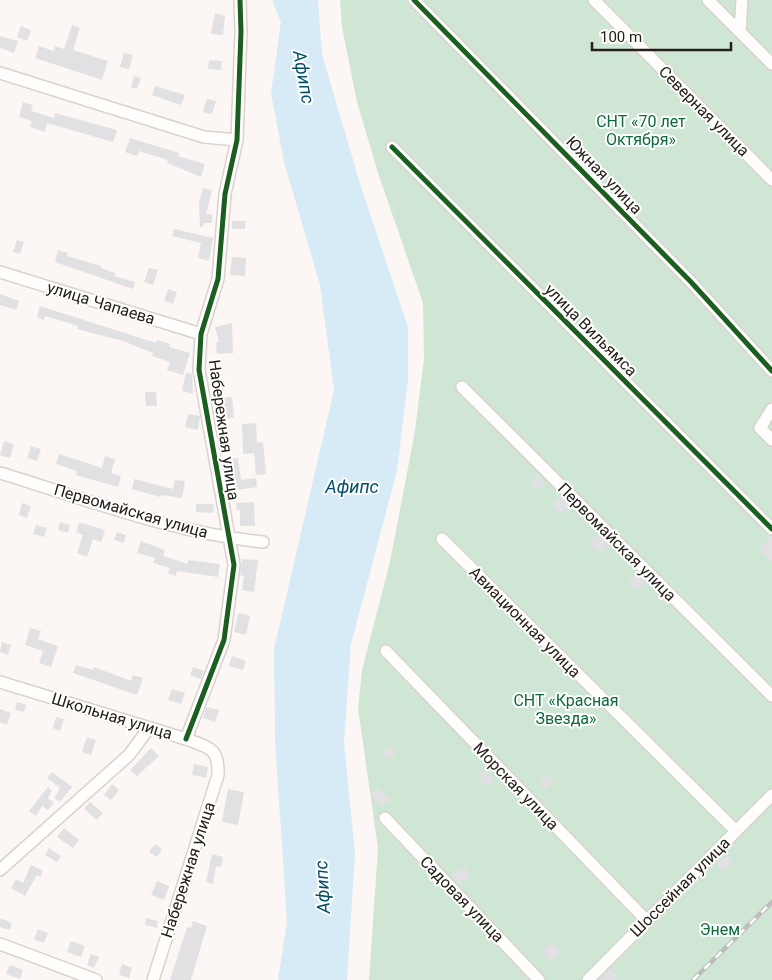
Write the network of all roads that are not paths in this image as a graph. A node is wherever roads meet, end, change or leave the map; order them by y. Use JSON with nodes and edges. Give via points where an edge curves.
{"nodes":[{"id":1,"x":240,"y":0,"type":"edge"},
{"id":2,"x":414,"y":0,"type":"edge"},
{"id":3,"x":594,"y":0,"type":"edge"},
{"id":4,"x":708,"y":0,"type":"edge"},
{"id":5,"x":742,"y":0,"type":"edge"},
{"id":6,"x":740,"y":32,"type":"junction"},
{"id":7,"x":772,"y":64,"type":"edge"},
{"id":8,"x":0,"y":73,"type":"edge"},
{"id":9,"x":237,"y":140,"type":"junction"},
{"id":10,"x":392,"y":147,"type":"dead end"},
{"id":11,"x":772,"y":180,"type":"edge"},
{"id":12,"x":0,"y":272,"type":"edge"},
{"id":13,"x":201,"y":334,"type":"junction"},
{"id":14,"x":772,"y":371,"type":"edge"},
{"id":15,"x":462,"y":387,"type":"dead end"},
{"id":16,"x":772,"y":408,"type":"edge"},
{"id":17,"x":772,"y":440,"type":"edge"},
{"id":18,"x":0,"y":473,"type":"edge"},
{"id":19,"x":772,"y":529,"type":"edge"},
{"id":20,"x":228,"y":538,"type":"junction"},
{"id":21,"x":442,"y":539,"type":"dead end"},
{"id":22,"x":264,"y":542,"type":"dead end"},
{"id":23,"x":386,"y":651,"type":"dead end"},
{"id":24,"x":0,"y":682,"type":"edge"},
{"id":25,"x":772,"y":696,"type":"edge"},
{"id":26,"x":150,"y":728,"type":"junction"},
{"id":27,"x":186,"y":740,"type":"junction"},
{"id":28,"x":219,"y":759,"type":"joint"},
{"id":29,"x":772,"y":795,"type":"edge"},
{"id":30,"x":385,"y":818,"type":"dead end"},
{"id":31,"x":736,"y":831,"type":"junction"},
{"id":32,"x":0,"y":870,"type":"edge"},
{"id":33,"x":647,"y":921,"type":"junction"},
{"id":34,"x":0,"y":944,"type":"edge"},
{"id":35,"x":96,"y":980,"type":"edge"},
{"id":36,"x":153,"y":980,"type":"edge"},
{"id":37,"x":539,"y":980,"type":"edge"},
{"id":38,"x":588,"y":980,"type":"edge"}],
"edges":[{"from":1,"to":9,"type":"street","name":"Набережная улица","via":[[242,32]]},
{"from":2,"to":14,"type":"street","name":"Южная улица","via":[[691,282]]},
{"from":3,"to":11,"type":"street","name":"Северная улица"},
{"from":4,"to":6,"type":"street"},
{"from":5,"to":6,"type":"street"},
{"from":6,"to":7,"type":"street"},
{"from":8,"to":9,"type":"street","via":[[204,137]]},
{"from":9,"to":13,"type":"street","name":"Набережная улица","via":[[225,194],[218,279]]},
{"from":10,"to":19,"type":"street","name":"улица Вильямса"},
{"from":12,"to":13,"type":"street","name":"улица Чапаева"},
{"from":13,"to":20,"type":"street","name":"Набережная улица","via":[[199,370]]},
{"from":15,"to":25,"type":"street","name":"Первомайская улица"},
{"from":16,"to":17,"type":"street","via":[[760,428]]},
{"from":18,"to":20,"type":"street","name":"Первомайская улица","via":[[193,531]]},
{"from":20,"to":22,"type":"street","name":"Первомайская улица"},
{"from":20,"to":27,"type":"street","name":"Набережная улица","via":[[234,565],[224,640]]},
{"from":21,"to":31,"type":"street","name":"Авиационная улица"},
{"from":23,"to":33,"type":"street","name":"Морская улица"},
{"from":24,"to":26,"type":"street","name":"Школьная улица"},
{"from":26,"to":27,"type":"street","name":"Школьная улица"},
{"from":26,"to":32,"type":"street","via":[[128,755]]},
{"from":27,"to":28,"type":"street","name":"Школьная улица","via":[[212,749]]},
{"from":28,"to":36,"type":"street","name":"Набережная улица","via":[[218,775]]},
{"from":29,"to":31,"type":"street","name":"Шоссейная улица"},
{"from":30,"to":37,"type":"street","name":"Садовая улица"},
{"from":31,"to":33,"type":"street","name":"Шоссейная улица"},
{"from":33,"to":38,"type":"street","name":"Шоссейная улица"},
{"from":34,"to":35,"type":"street"}]}
